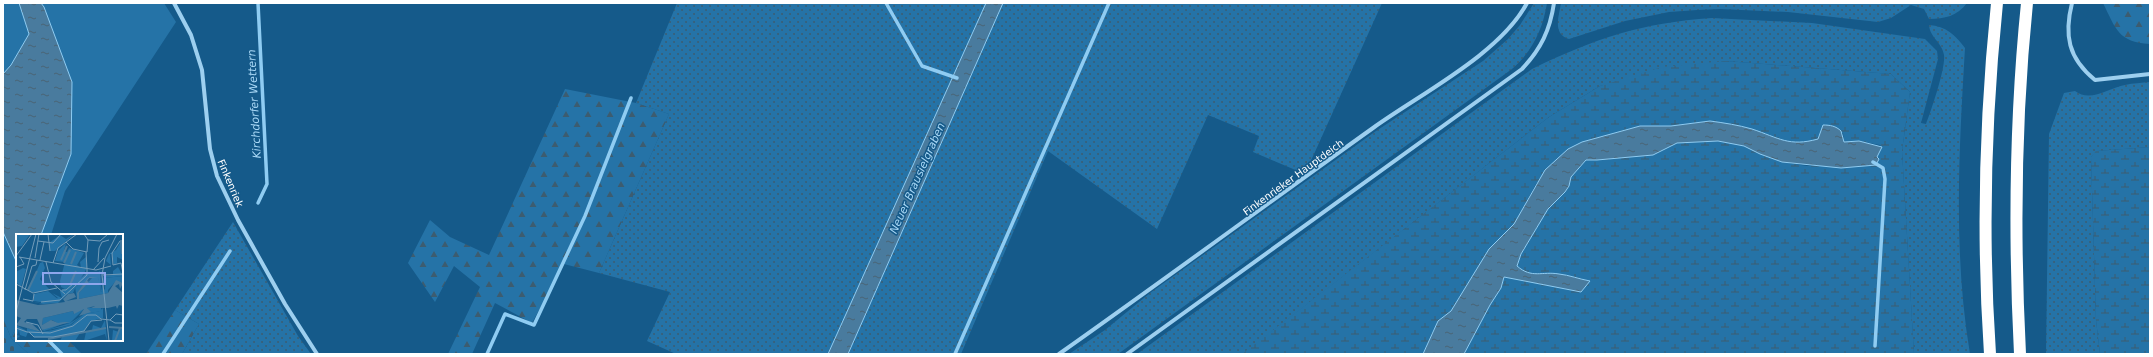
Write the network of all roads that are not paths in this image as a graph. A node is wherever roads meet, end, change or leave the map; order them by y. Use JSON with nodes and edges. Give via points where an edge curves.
{"nodes":[{"id":1,"x":174,"y":3,"type":"edge"},
{"id":2,"x":1527,"y":3,"type":"edge"},
{"id":3,"x":1554,"y":3,"type":"edge"},
{"id":4,"x":1996,"y":3,"type":"edge"},
{"id":5,"x":2027,"y":3,"type":"edge"},
{"id":6,"x":2072,"y":3,"type":"edge"},
{"id":7,"x":2150,"y":74,"type":"edge"},
{"id":8,"x":317,"y":354,"type":"edge"},
{"id":9,"x":1059,"y":354,"type":"edge"},
{"id":10,"x":1127,"y":354,"type":"edge"},
{"id":11,"x":1990,"y":354,"type":"edge"},
{"id":12,"x":2020,"y":354,"type":"edge"}],
"edges":[{"from":1,"to":8,"type":"street","name":"Finkenriek","via":[[191,35],[202,70],[210,149],[217,176],[238,220],[285,304]]},
{"from":2,"to":9,"type":"street","name":"Finkenrieker Hauptdeich","via":[[1511,26],[1478,55]]},
{"from":3,"to":10,"type":"street","via":[[1543,43],[1522,69]]},
{"from":4,"to":11,"type":"highway","via":[[1986,138],[1985,227]]},
{"from":5,"to":12,"type":"highway","via":[[2022,50],[2015,249]]},
{"from":6,"to":7,"type":"street","via":[[2068,19],[2068,37],[2073,54],[2082,69],[2095,80]]}]}
